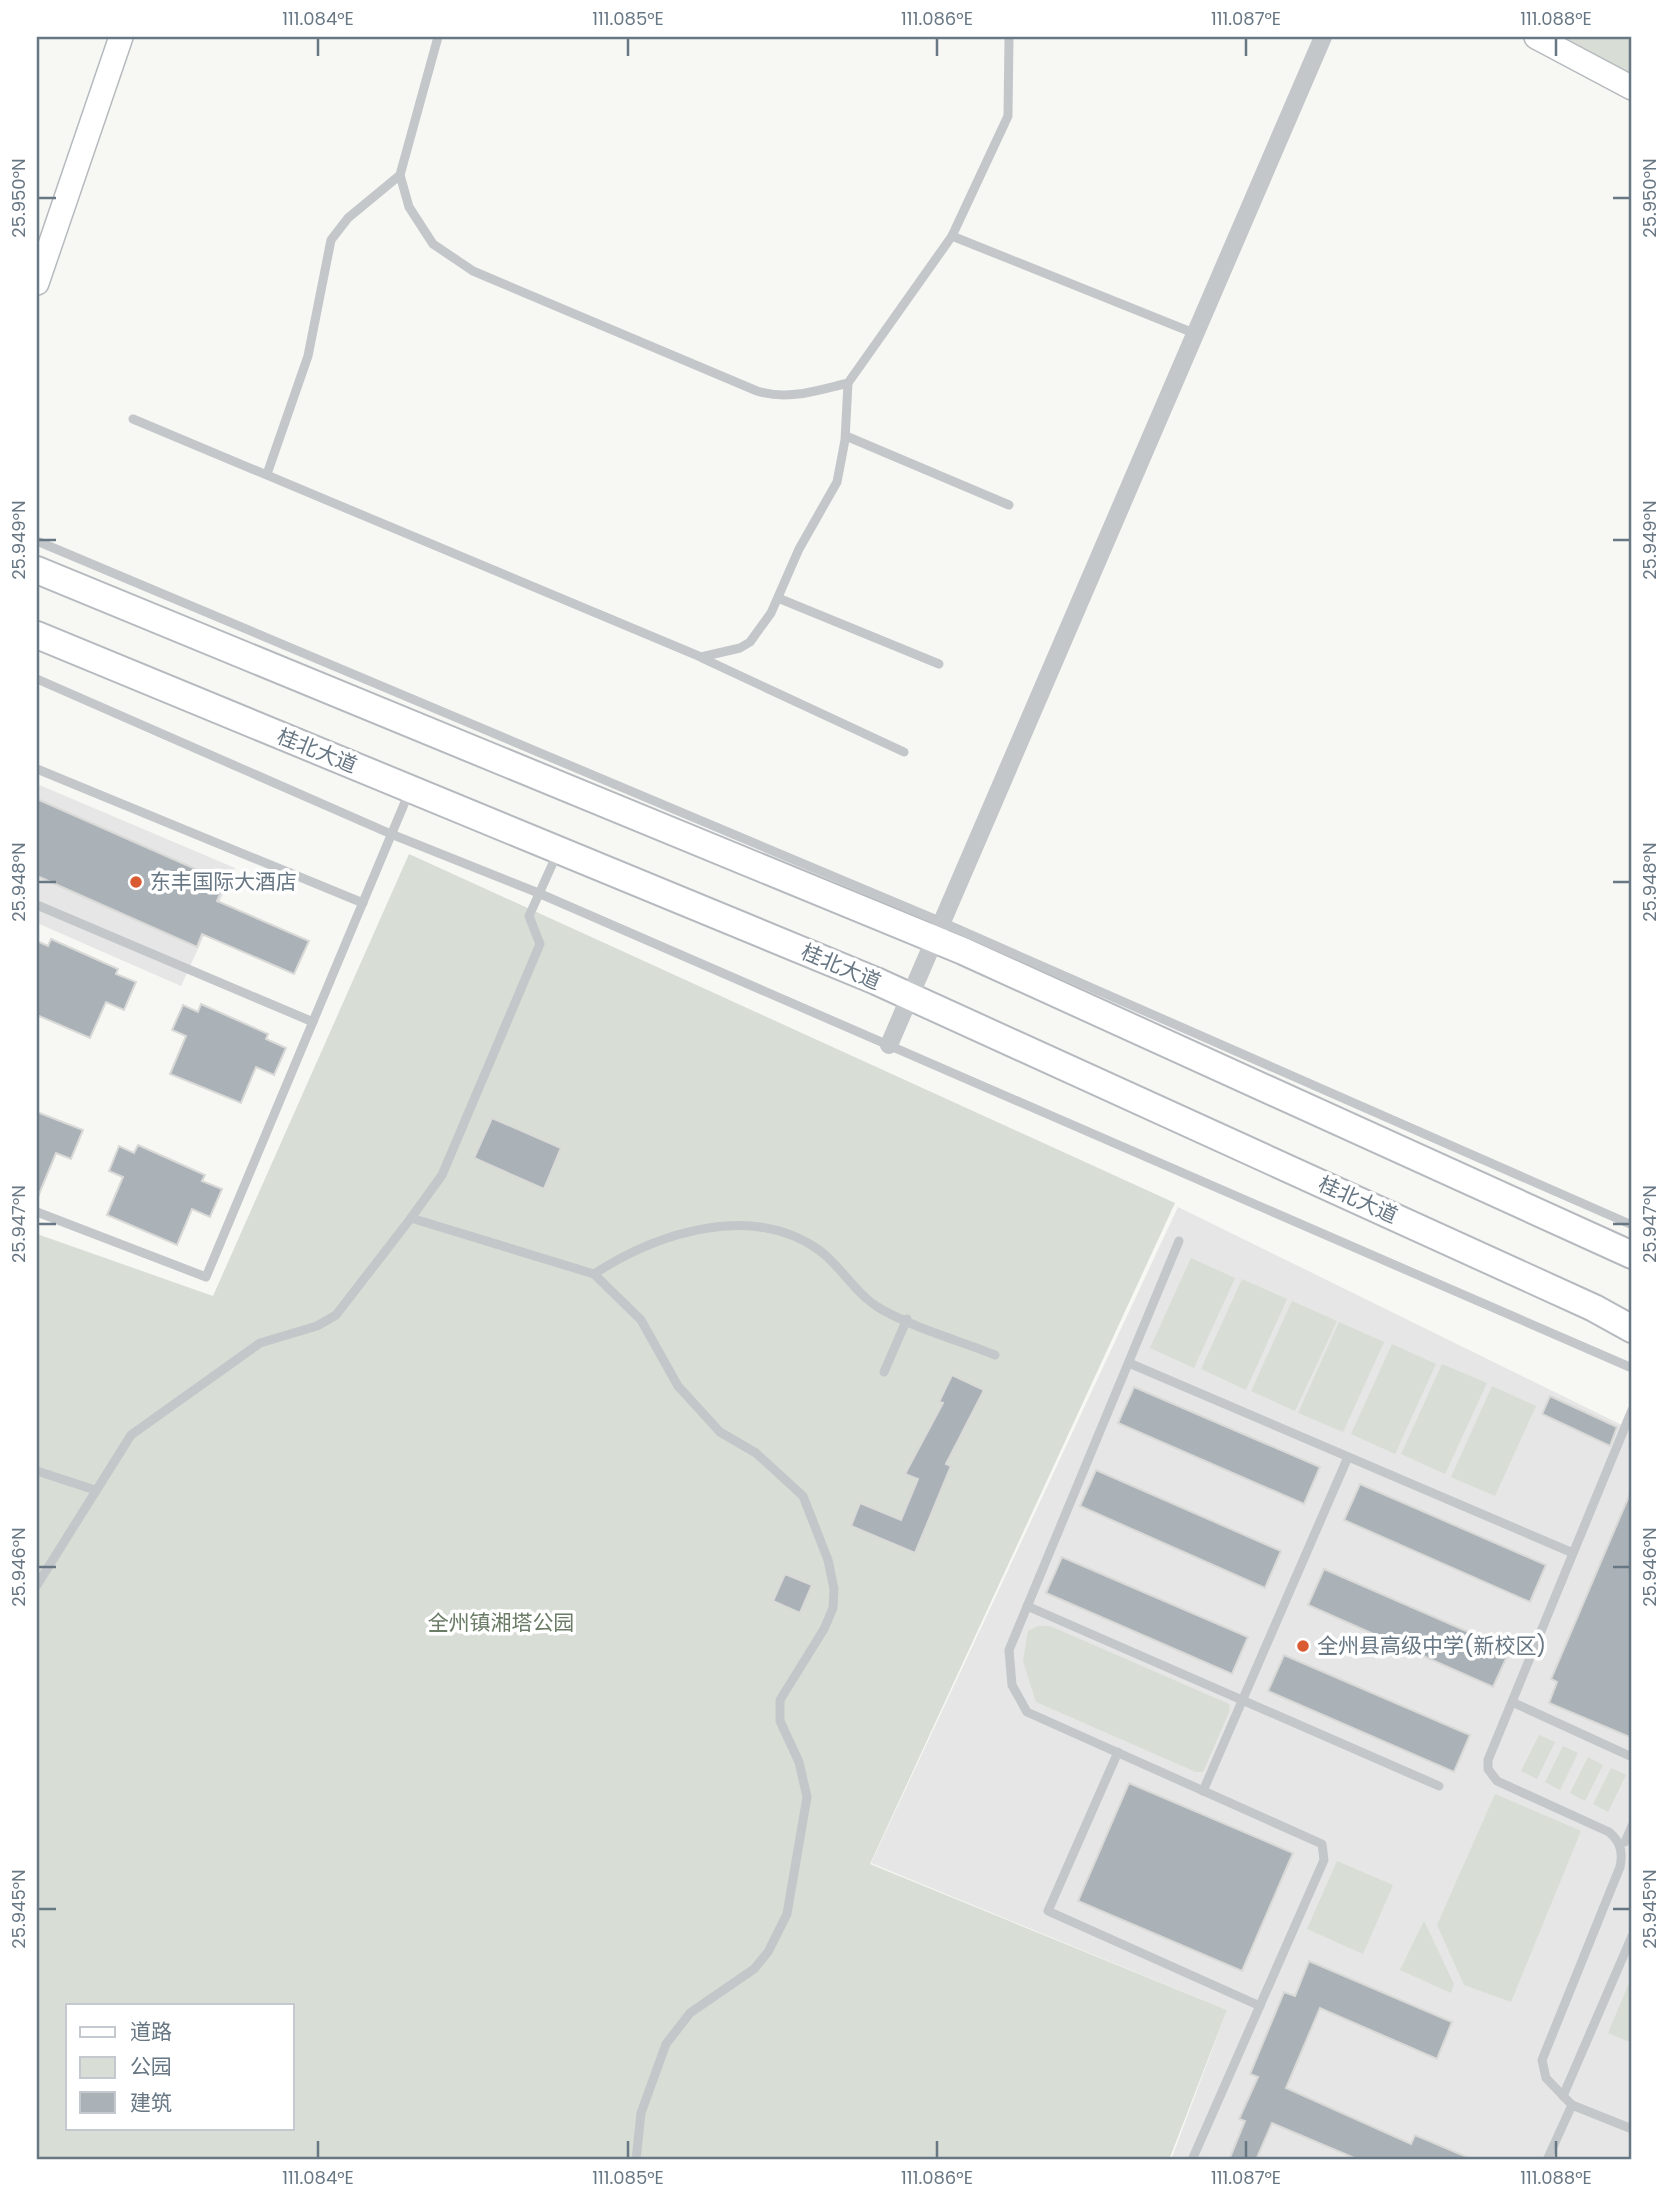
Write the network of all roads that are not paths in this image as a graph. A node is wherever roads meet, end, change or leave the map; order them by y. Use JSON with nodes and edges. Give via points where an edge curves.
{"nodes":[{"id":1,"x":121,"y":37,"type":"edge"},
{"id":2,"x":438,"y":37,"type":"edge"},
{"id":3,"x":1009,"y":37,"type":"edge"},
{"id":4,"x":1323,"y":37,"type":"edge"},
{"id":5,"x":1536,"y":37,"type":"edge"},
{"id":6,"x":1632,"y":88,"type":"edge"},
{"id":7,"x":400,"y":175,"type":"junction"},
{"id":8,"x":952,"y":236,"type":"junction"},
{"id":9,"x":37,"y":283,"type":"edge"},
{"id":10,"x":1196,"y":334,"type":"junction"},
{"id":11,"x":848,"y":383,"type":"junction"},
{"id":12,"x":133,"y":419,"type":"dead end"},
{"id":13,"x":846,"y":436,"type":"junction"},
{"id":14,"x":267,"y":474,"type":"junction"},
{"id":15,"x":1009,"y":505,"type":"dead end"},
{"id":16,"x":37,"y":541,"type":"edge"},
{"id":17,"x":37,"y":570,"type":"edge"},
{"id":18,"x":778,"y":598,"type":"junction"},
{"id":19,"x":37,"y":635,"type":"edge"},
{"id":20,"x":701,"y":657,"type":"junction"},
{"id":21,"x":939,"y":664,"type":"dead end"},
{"id":22,"x":37,"y":679,"type":"edge"},
{"id":23,"x":904,"y":752,"type":"dead end"},
{"id":24,"x":37,"y":769,"type":"edge"},
{"id":25,"x":410,"y":789,"type":"junction"},
{"id":26,"x":391,"y":834,"type":"junction"},
{"id":27,"x":559,"y":850,"type":"junction"},
{"id":28,"x":540,"y":894,"type":"junction"},
{"id":29,"x":363,"y":903,"type":"junction"},
{"id":30,"x":37,"y":905,"type":"edge"},
{"id":31,"x":940,"y":931,"type":"junction"},
{"id":32,"x":911,"y":997,"type":"junction"},
{"id":33,"x":313,"y":1023,"type":"junction"},
{"id":34,"x":889,"y":1045,"type":"junction"},
{"id":35,"x":37,"y":1212,"type":"edge"},
{"id":36,"x":411,"y":1218,"type":"junction"},
{"id":37,"x":1632,"y":1225,"type":"edge"},
{"id":38,"x":1179,"y":1241,"type":"dead end"},
{"id":39,"x":1632,"y":1255,"type":"edge"},
{"id":40,"x":594,"y":1274,"type":"junction"},
{"id":41,"x":907,"y":1319,"type":"junction"},
{"id":42,"x":1632,"y":1329,"type":"edge"},
{"id":43,"x":995,"y":1355,"type":"dead end"},
{"id":44,"x":1129,"y":1363,"type":"junction"},
{"id":45,"x":1632,"y":1368,"type":"edge"},
{"id":46,"x":884,"y":1372,"type":"dead end"},
{"id":47,"x":1632,"y":1410,"type":"edge"},
{"id":48,"x":1348,"y":1457,"type":"junction"},
{"id":49,"x":37,"y":1471,"type":"edge"},
{"id":50,"x":95,"y":1490,"type":"junction"},
{"id":51,"x":1573,"y":1553,"type":"junction"},
{"id":52,"x":37,"y":1585,"type":"edge"},
{"id":53,"x":1027,"y":1606,"type":"junction"},
{"id":54,"x":1242,"y":1701,"type":"junction"},
{"id":55,"x":1512,"y":1702,"type":"junction"},
{"id":56,"x":1118,"y":1752,"type":"junction"},
{"id":57,"x":1632,"y":1757,"type":"edge"},
{"id":58,"x":1439,"y":1786,"type":"dead end"},
{"id":59,"x":1203,"y":1791,"type":"junction"},
{"id":60,"x":1632,"y":1826,"type":"edge"},
{"id":61,"x":1625,"y":1842,"type":"edge"},
{"id":62,"x":1632,"y":1936,"type":"edge"},
{"id":63,"x":1260,"y":2006,"type":"junction"},
{"id":64,"x":1563,"y":2096,"type":"junction"},
{"id":65,"x":1572,"y":2105,"type":"junction"},
{"id":66,"x":1632,"y":2129,"type":"edge"},
{"id":67,"x":636,"y":2160,"type":"edge"},
{"id":68,"x":1192,"y":2160,"type":"edge"},
{"id":69,"x":1548,"y":2160,"type":"edge"}],
"edges":[{"from":1,"to":9,"type":"main road"},
{"from":2,"to":7,"type":"lane"},
{"from":3,"to":8,"type":"lane","via":[[1008,116]]},
{"from":4,"to":10,"type":"street"},
{"from":5,"to":6,"type":"main road"},
{"from":7,"to":11,"type":"lane","via":[[410,207],[433,244],[473,271],[768,394],[801,395]]},
{"from":7,"to":14,"type":"lane","via":[[348,218],[331,240],[308,356]]},
{"from":8,"to":10,"type":"lane"},
{"from":8,"to":11,"type":"lane"},
{"from":10,"to":31,"type":"street"},
{"from":11,"to":13,"type":"lane"},
{"from":12,"to":14,"type":"lane"},
{"from":13,"to":15,"type":"lane"},
{"from":13,"to":18,"type":"lane","via":[[834,490],[799,549]]},
{"from":14,"to":20,"type":"lane"},
{"from":16,"to":31,"type":"lane"},
{"from":17,"to":31,"type":"main road"},
{"from":18,"to":20,"type":"lane","via":[[750,642],[727,653]]},
{"from":18,"to":21,"type":"lane"},
{"from":19,"to":25,"type":"main road","name":"桂北大道"},
{"from":20,"to":23,"type":"lane"},
{"from":22,"to":26,"type":"lane"},
{"from":24,"to":29,"type":"lane"},
{"from":25,"to":26,"type":"lane"},
{"from":25,"to":27,"type":"main road","name":"桂北大道"},
{"from":26,"to":28,"type":"lane"},
{"from":26,"to":29,"type":"lane"},
{"from":27,"to":28,"type":"lane"},
{"from":27,"to":32,"type":"main road","name":"桂北大道"},
{"from":28,"to":34,"type":"lane"},
{"from":28,"to":36,"type":"lane","via":[[529,916],[540,944],[442,1175]]},
{"from":29,"to":33,"type":"lane"},
{"from":30,"to":33,"type":"lane"},
{"from":31,"to":32,"type":"street"},
{"from":31,"to":37,"type":"lane"},
{"from":31,"to":39,"type":"main road"},
{"from":32,"to":34,"type":"street"},
{"from":32,"to":42,"type":"main road","name":"桂北大道"},
{"from":33,"to":35,"type":"lane","via":[[206,1277]]},
{"from":34,"to":45,"type":"lane"},
{"from":36,"to":40,"type":"lane"},
{"from":36,"to":50,"type":"lane","via":[[336,1315],[317,1326],[260,1343],[131,1435]]},
{"from":38,"to":44,"type":"lane"},
{"from":40,"to":41,"type":"lane","via":[[645,1246],[680,1234],[734,1225],[761,1227],[821,1251],[878,1308]]},
{"from":40,"to":67,"type":"lane","via":[[640,1320],[678,1386],[720,1432],[756,1453],[803,1496],[828,1560],[834,1590],[833,1608],[824,1629],[780,1700],[780,1721],[799,1762],[807,1797],[787,1914],[754,1969],[690,2013],[667,2044],[641,2113]]},
{"from":41,"to":43,"type":"lane"},
{"from":41,"to":46,"type":"lane"},
{"from":44,"to":48,"type":"lane"},
{"from":44,"to":53,"type":"lane"},
{"from":47,"to":51,"type":"lane"},
{"from":48,"to":51,"type":"lane"},
{"from":48,"to":54,"type":"lane"},
{"from":49,"to":50,"type":"lane"},
{"from":50,"to":52,"type":"lane"},
{"from":51,"to":55,"type":"lane"},
{"from":53,"to":54,"type":"lane"},
{"from":53,"to":56,"type":"lane","via":[[1009,1650],[1012,1685],[1020,1703],[1027,1712]]},
{"from":54,"to":58,"type":"lane"},
{"from":54,"to":59,"type":"lane"},
{"from":55,"to":57,"type":"lane"},
{"from":55,"to":61,"type":"lane","via":[[1489,1760],[1493,1777]]},
{"from":56,"to":59,"type":"lane"},
{"from":56,"to":63,"type":"lane","via":[[1048,1911]]},
{"from":59,"to":63,"type":"lane","via":[[1322,1844],[1325,1851]]},
{"from":60,"to":61,"type":"lane"},
{"from":61,"to":64,"type":"lane","via":[[1620,1867],[1542,2060],[1546,2078]]},
{"from":62,"to":64,"type":"lane"},
{"from":63,"to":68,"type":"lane"},
{"from":64,"to":65,"type":"lane"},
{"from":65,"to":66,"type":"lane"},
{"from":65,"to":69,"type":"lane"}]}
